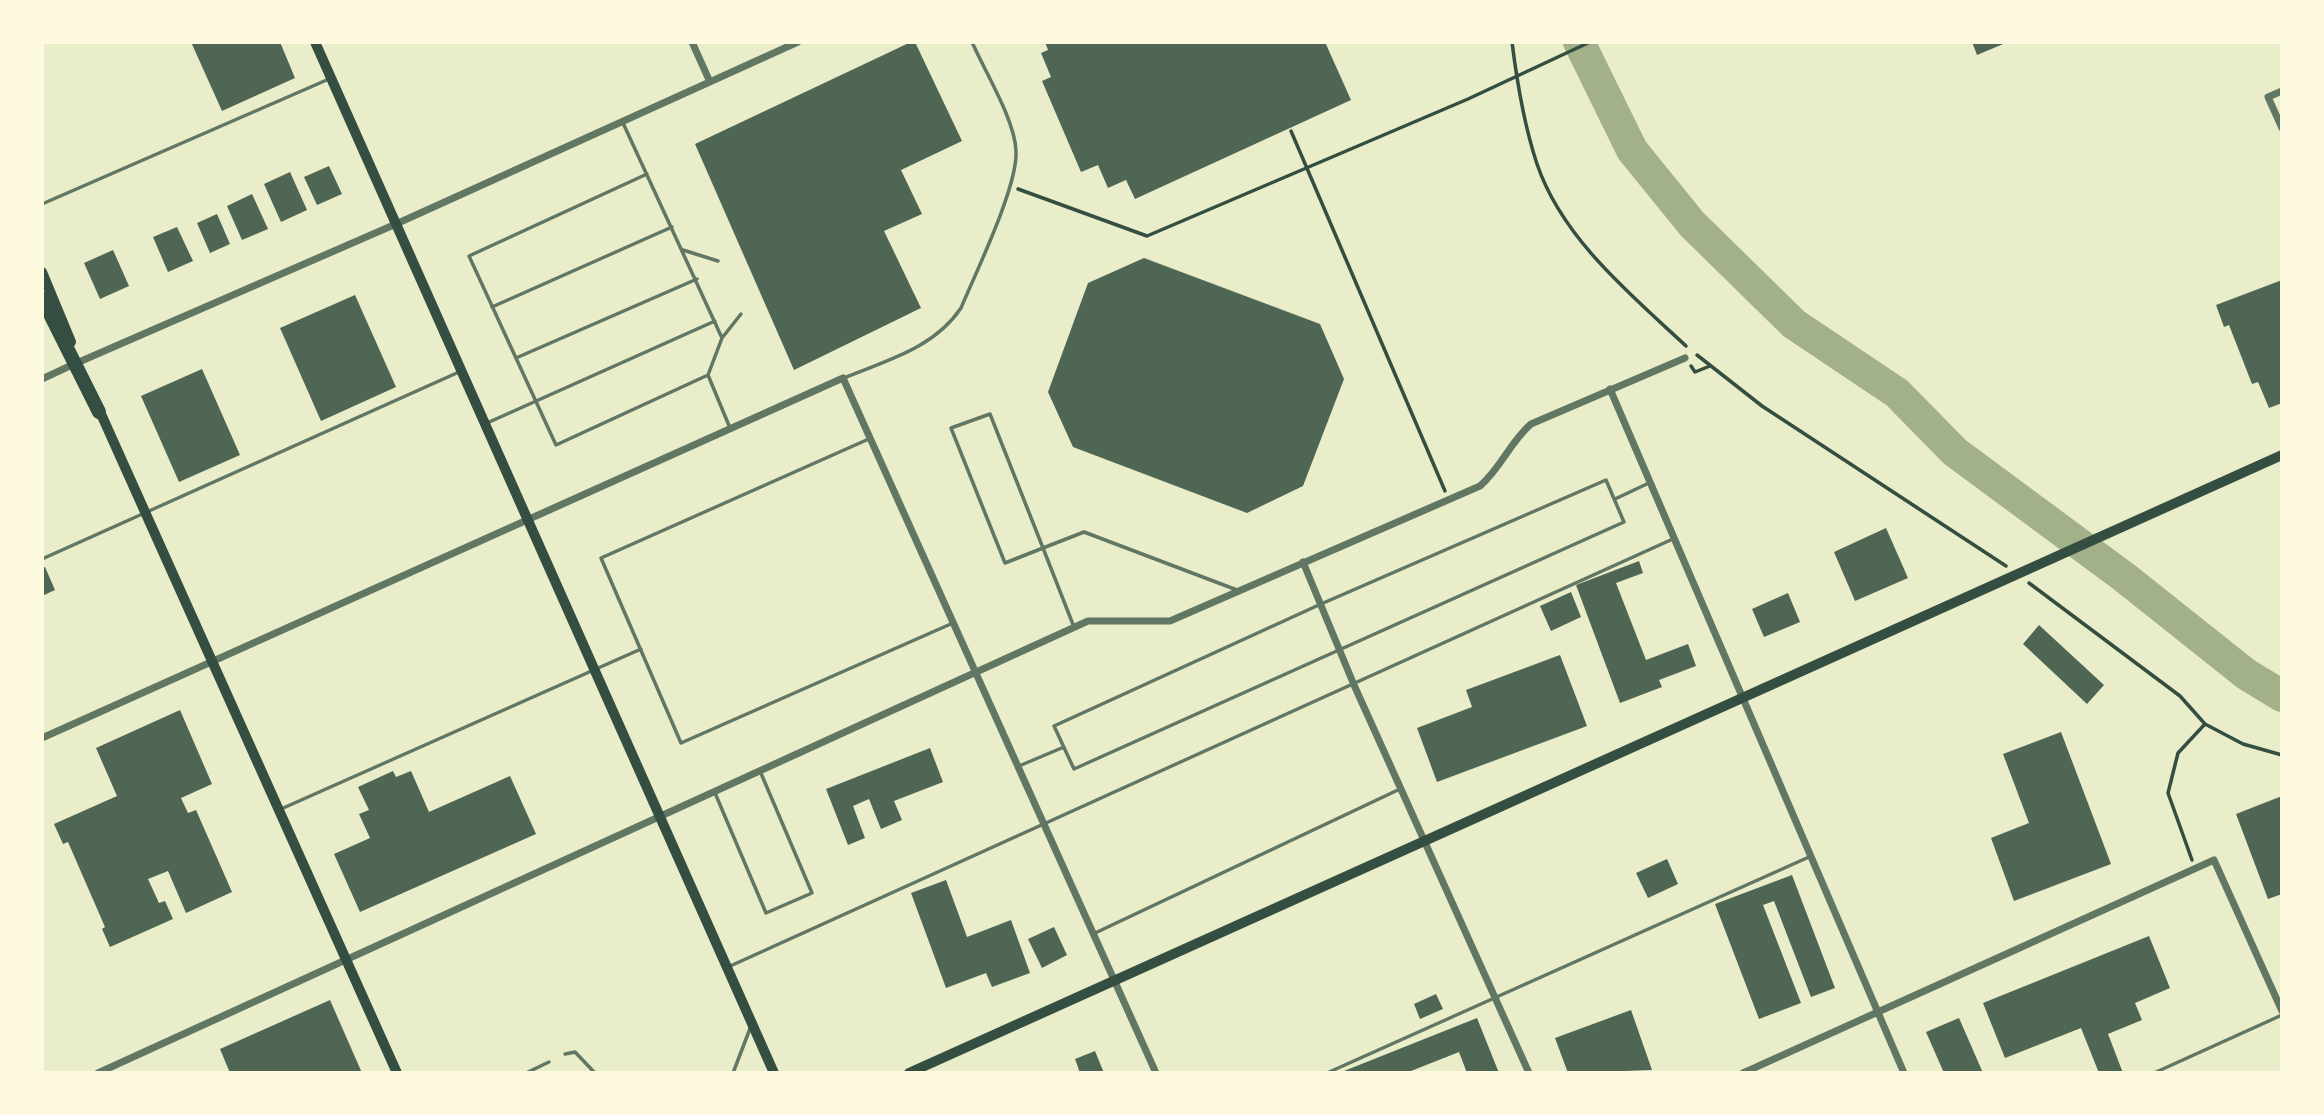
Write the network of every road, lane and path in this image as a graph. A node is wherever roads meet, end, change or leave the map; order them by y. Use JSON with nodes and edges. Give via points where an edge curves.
{"nodes":[{"id":1,"x":315,"y":42,"type":"edge"},
{"id":2,"x":692,"y":42,"type":"edge"},
{"id":3,"x":798,"y":42,"type":"edge"},
{"id":4,"x":972,"y":42,"type":"edge"},
{"id":5,"x":1512,"y":42,"type":"edge"},
{"id":6,"x":1590,"y":42,"type":"edge"},
{"id":7,"x":331,"y":78,"type":"junction"},
{"id":8,"x":710,"y":82,"type":"junction"},
{"id":9,"x":2282,"y":91,"type":"edge"},
{"id":10,"x":622,"y":122,"type":"junction"},
{"id":11,"x":2282,"y":128,"type":"edge"},
{"id":12,"x":1291,"y":131,"type":"dead end"},
{"id":13,"x":1309,"y":169,"type":"junction"},
{"id":14,"x":647,"y":174,"type":"junction"},
{"id":15,"x":1010,"y":186,"type":"junction"},
{"id":16,"x":42,"y":204,"type":"edge"},
{"id":17,"x":397,"y":224,"type":"junction"},
{"id":18,"x":672,"y":227,"type":"junction"},
{"id":19,"x":683,"y":250,"type":"junction"},
{"id":20,"x":718,"y":261,"type":"dead end"},
{"id":21,"x":42,"y":272,"type":"edge"},
{"id":22,"x":697,"y":279,"type":"junction"},
{"id":23,"x":42,"y":298,"type":"edge"},
{"id":24,"x":492,"y":307,"type":"junction"},
{"id":25,"x":741,"y":314,"type":"dead end"},
{"id":26,"x":715,"y":321,"type":"junction"},
{"id":27,"x":722,"y":338,"type":"junction"},
{"id":28,"x":516,"y":358,"type":"junction"},
{"id":29,"x":1685,"y":358,"type":"joint"},
{"id":30,"x":77,"y":363,"type":"junction"},
{"id":31,"x":1710,"y":366,"type":"junction"},
{"id":32,"x":461,"y":371,"type":"junction"},
{"id":33,"x":708,"y":375,"type":"junction"},
{"id":34,"x":843,"y":378,"type":"junction"},
{"id":35,"x":42,"y":379,"type":"edge"},
{"id":36,"x":1610,"y":389,"type":"junction"},
{"id":37,"x":536,"y":402,"type":"junction"},
{"id":38,"x":99,"y":412,"type":"joint"},
{"id":39,"x":485,"y":424,"type":"junction"},
{"id":40,"x":730,"y":428,"type":"junction"},
{"id":41,"x":871,"y":438,"type":"junction"},
{"id":42,"x":2282,"y":455,"type":"edge"},
{"id":43,"x":1651,"y":482,"type":"junction"},
{"id":44,"x":1448,"y":499,"type":"junction"},
{"id":45,"x":1615,"y":499,"type":"junction"},
{"id":46,"x":145,"y":513,"type":"junction"},
{"id":47,"x":526,"y":519,"type":"junction"},
{"id":48,"x":1675,"y":538,"type":"junction"},
{"id":49,"x":1042,"y":548,"type":"junction"},
{"id":50,"x":42,"y":559,"type":"edge"},
{"id":51,"x":1303,"y":562,"type":"junction"},
{"id":52,"x":2009,"y":569,"type":"dead end"},
{"id":53,"x":2020,"y":576,"type":"dead end"},
{"id":54,"x":1239,"y":591,"type":"junction"},
{"id":55,"x":1321,"y":604,"type":"junction"},
{"id":56,"x":955,"y":622,"type":"junction"},
{"id":57,"x":1074,"y":627,"type":"junction"},
{"id":58,"x":640,"y":649,"type":"junction"},
{"id":59,"x":1340,"y":651,"type":"junction"},
{"id":60,"x":213,"y":659,"type":"junction"},
{"id":61,"x":593,"y":668,"type":"junction"},
{"id":62,"x":978,"y":673,"type":"junction"},
{"id":63,"x":1354,"y":685,"type":"junction"},
{"id":64,"x":1743,"y":696,"type":"junction"},
{"id":65,"x":2205,"y":724,"type":"junction"},
{"id":66,"x":42,"y":738,"type":"edge"},
{"id":67,"x":1064,"y":747,"type":"junction"},
{"id":68,"x":2282,"y":755,"type":"edge"},
{"id":69,"x":1020,"y":766,"type":"junction"},
{"id":70,"x":760,"y":771,"type":"junction"},
{"id":71,"x":1402,"y":789,"type":"junction"},
{"id":72,"x":714,"y":792,"type":"junction"},
{"id":73,"x":279,"y":810,"type":"junction"},
{"id":74,"x":660,"y":816,"type":"junction"},
{"id":75,"x":1044,"y":822,"type":"junction"},
{"id":76,"x":1426,"y":841,"type":"junction"},
{"id":77,"x":1811,"y":856,"type":"junction"},
{"id":78,"x":2195,"y":868,"type":"junction"},
{"id":79,"x":1093,"y":934,"type":"junction"},
{"id":80,"x":345,"y":959,"type":"junction"},
{"id":81,"x":726,"y":968,"type":"junction"},
{"id":82,"x":1113,"y":980,"type":"junction"},
{"id":83,"x":1496,"y":998,"type":"junction"},
{"id":84,"x":1877,"y":1013,"type":"junction"},
{"id":85,"x":2282,"y":1013,"type":"edge"},
{"id":86,"x":751,"y":1024,"type":"junction"},
{"id":87,"x":565,"y":1054,"type":"dead end"},
{"id":88,"x":549,"y":1062,"type":"dead end"},
{"id":89,"x":98,"y":1073,"type":"edge"},
{"id":90,"x":397,"y":1073,"type":"edge"},
{"id":91,"x":526,"y":1073,"type":"edge"},
{"id":92,"x":595,"y":1073,"type":"edge"},
{"id":93,"x":733,"y":1073,"type":"edge"},
{"id":94,"x":774,"y":1073,"type":"edge"},
{"id":95,"x":909,"y":1073,"type":"edge"},
{"id":96,"x":1156,"y":1073,"type":"edge"},
{"id":97,"x":1327,"y":1073,"type":"edge"},
{"id":98,"x":1529,"y":1073,"type":"edge"},
{"id":99,"x":1742,"y":1073,"type":"edge"},
{"id":100,"x":1904,"y":1073,"type":"edge"},
{"id":101,"x":2154,"y":1073,"type":"edge"}],
"edges":[{"from":1,"to":7,"type":"main road"},
{"from":2,"to":8,"type":"street"},
{"from":3,"to":8,"type":"street"},
{"from":4,"to":15,"type":"lane","via":[[1016,149]]},
{"from":5,"to":31,"type":"path","via":[[1537,165],[1552,195],[1580,240],[1620,284]]},
{"from":6,"to":13,"type":"path"},
{"from":7,"to":16,"type":"lane"},
{"from":7,"to":17,"type":"main road"},
{"from":8,"to":10,"type":"street"},
{"from":9,"to":11,"type":"street","via":[[2268,97]]},
{"from":10,"to":14,"type":"lane"},
{"from":10,"to":17,"type":"street"},
{"from":12,"to":13,"type":"path"},
{"from":13,"to":15,"type":"path","via":[[1147,236]]},
{"from":13,"to":44,"type":"path"},
{"from":14,"to":18,"type":"lane"},
{"from":14,"to":24,"type":"lane","via":[[469,256]]},
{"from":15,"to":34,"type":"lane","via":[[961,308],[949,325],[916,348]]},
{"from":17,"to":30,"type":"street"},
{"from":17,"to":32,"type":"main road"},
{"from":18,"to":19,"type":"lane"},
{"from":18,"to":24,"type":"lane"},
{"from":19,"to":20,"type":"lane"},
{"from":19,"to":22,"type":"lane"},
{"from":21,"to":30,"type":"main road"},
{"from":22,"to":26,"type":"lane"},
{"from":22,"to":28,"type":"lane"},
{"from":23,"to":30,"type":"highway"},
{"from":24,"to":28,"type":"lane"},
{"from":25,"to":27,"type":"lane"},
{"from":26,"to":27,"type":"lane"},
{"from":26,"to":37,"type":"lane"},
{"from":27,"to":33,"type":"lane"},
{"from":28,"to":37,"type":"lane"},
{"from":29,"to":31,"type":"path","via":[[1695,372]]},
{"from":29,"to":36,"type":"street"},
{"from":30,"to":35,"type":"street"},
{"from":30,"to":38,"type":"highway"},
{"from":31,"to":52,"type":"path","via":[[1762,406]]},
{"from":32,"to":39,"type":"main road"},
{"from":32,"to":46,"type":"lane"},
{"from":33,"to":37,"type":"lane","via":[[556,445]]},
{"from":33,"to":40,"type":"lane"},
{"from":34,"to":40,"type":"street"},
{"from":34,"to":41,"type":"street"},
{"from":36,"to":43,"type":"street"},
{"from":36,"to":44,"type":"street","via":[[1531,425],[1491,477]]},
{"from":37,"to":39,"type":"lane"},
{"from":38,"to":46,"type":"main road"},
{"from":39,"to":47,"type":"main road"},
{"from":40,"to":47,"type":"street"},
{"from":41,"to":56,"type":"street"},
{"from":41,"to":58,"type":"lane","via":[[601,558]]},
{"from":42,"to":64,"type":"main road"},
{"from":43,"to":45,"type":"lane"},
{"from":43,"to":48,"type":"street"},
{"from":44,"to":51,"type":"street"},
{"from":45,"to":55,"type":"lane","via":[[1606,480]]},
{"from":45,"to":59,"type":"lane","via":[[1624,522]]},
{"from":46,"to":50,"type":"lane"},
{"from":46,"to":60,"type":"main road"},
{"from":47,"to":60,"type":"street"},
{"from":47,"to":61,"type":"main road"},
{"from":48,"to":63,"type":"lane"},
{"from":48,"to":64,"type":"street"},
{"from":49,"to":49,"type":"lane","via":[[990,414],[951,428],[1004,563]]},
{"from":49,"to":54,"type":"lane","via":[[1084,532]]},
{"from":49,"to":57,"type":"lane"},
{"from":51,"to":54,"type":"street"},
{"from":51,"to":55,"type":"street"},
{"from":53,"to":65,"type":"path","via":[[2180,695]]},
{"from":54,"to":57,"type":"street","via":[[1170,621],[1102,618]]},
{"from":55,"to":59,"type":"street"},
{"from":55,"to":67,"type":"lane","via":[[1054,726]]},
{"from":56,"to":58,"type":"lane","via":[[681,743]]},
{"from":56,"to":62,"type":"street"},
{"from":57,"to":62,"type":"street"},
{"from":58,"to":61,"type":"lane"},
{"from":59,"to":63,"type":"street"},
{"from":59,"to":67,"type":"lane","via":[[1074,769]]},
{"from":60,"to":66,"type":"street"},
{"from":60,"to":73,"type":"main road"},
{"from":61,"to":73,"type":"lane"},
{"from":61,"to":74,"type":"main road"},
{"from":62,"to":69,"type":"street"},
{"from":62,"to":70,"type":"street"},
{"from":63,"to":71,"type":"street"},
{"from":63,"to":75,"type":"lane"},
{"from":64,"to":76,"type":"main road"},
{"from":64,"to":77,"type":"street"},
{"from":65,"to":68,"type":"path","via":[[2243,744]]},
{"from":65,"to":78,"type":"path","via":[[2178,754],[2168,793]]},
{"from":67,"to":69,"type":"lane"},
{"from":69,"to":75,"type":"street"},
{"from":70,"to":72,"type":"street"},
{"from":70,"to":72,"type":"lane","via":[[812,893],[766,913]]},
{"from":71,"to":76,"type":"street"},
{"from":71,"to":79,"type":"lane"},
{"from":72,"to":74,"type":"street"},
{"from":73,"to":80,"type":"main road"},
{"from":74,"to":80,"type":"street"},
{"from":74,"to":81,"type":"main road"},
{"from":75,"to":79,"type":"street"},
{"from":75,"to":81,"type":"lane"},
{"from":76,"to":82,"type":"main road"},
{"from":76,"to":83,"type":"street"},
{"from":77,"to":83,"type":"lane"},
{"from":77,"to":84,"type":"street"},
{"from":78,"to":84,"type":"street"},
{"from":78,"to":85,"type":"street","via":[[2214,860]]},
{"from":79,"to":82,"type":"street"},
{"from":80,"to":89,"type":"street"},
{"from":80,"to":90,"type":"main road"},
{"from":81,"to":86,"type":"main road"},
{"from":82,"to":95,"type":"main road"},
{"from":82,"to":96,"type":"street"},
{"from":83,"to":97,"type":"lane"},
{"from":83,"to":98,"type":"street"},
{"from":84,"to":99,"type":"street"},
{"from":84,"to":100,"type":"street"},
{"from":85,"to":101,"type":"lane"},
{"from":86,"to":93,"type":"lane"},
{"from":86,"to":94,"type":"main road"},
{"from":87,"to":92,"type":"lane","via":[[575,1052]]},
{"from":88,"to":91,"type":"lane"}]}
